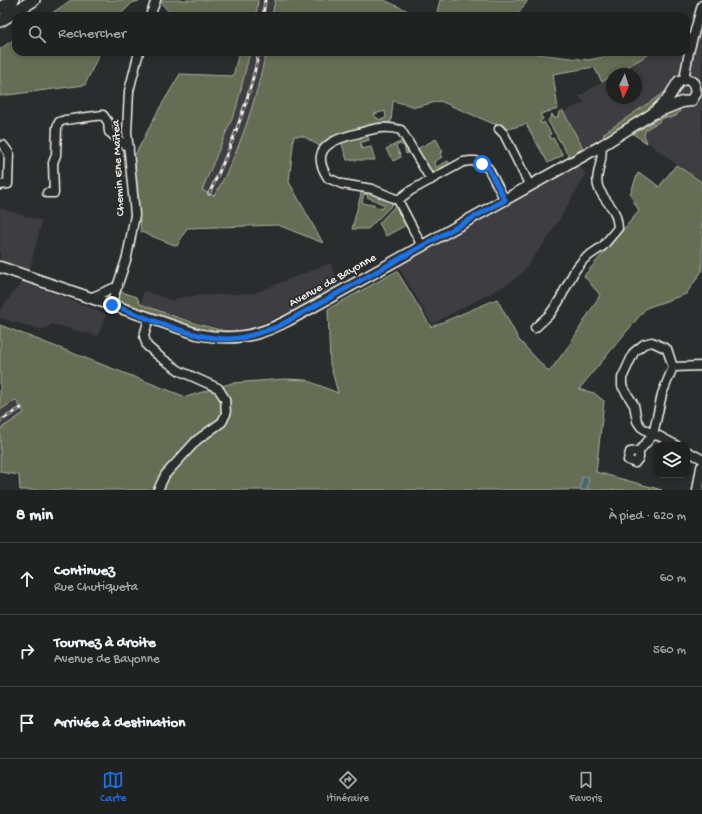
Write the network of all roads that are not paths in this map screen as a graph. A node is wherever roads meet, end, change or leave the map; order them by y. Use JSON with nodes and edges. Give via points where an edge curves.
{"nodes":[{"id":1,"x":13,"y":0,"type":"edge"},
{"id":2,"x":34,"y":0,"type":"edge"},
{"id":3,"x":156,"y":0,"type":"edge"},
{"id":4,"x":702,"y":5,"type":"edge"},
{"id":5,"x":0,"y":8,"type":"edge"},
{"id":6,"x":15,"y":12,"type":"edge"},
{"id":7,"x":152,"y":12,"type":"edge"},
{"id":8,"x":12,"y":14,"type":"edge"},
{"id":9,"x":0,"y":21,"type":"edge"},
{"id":10,"x":690,"y":45,"type":"edge"},
{"id":11,"x":138,"y":56,"type":"edge"},
{"id":12,"x":688,"y":56,"type":"edge"},
{"id":13,"x":687,"y":80,"type":"junction"},
{"id":14,"x":702,"y":80,"type":"edge"},
{"id":15,"x":673,"y":90,"type":"junction"},
{"id":16,"x":699,"y":91,"type":"edge"},
{"id":17,"x":682,"y":102,"type":"junction"},
{"id":18,"x":652,"y":114,"type":"junction"},
{"id":19,"x":499,"y":129,"type":"dead end"},
{"id":20,"x":3,"y":145,"type":"dead end"},
{"id":21,"x":602,"y":146,"type":"junction"},
{"id":22,"x":129,"y":148,"type":"junction"},
{"id":23,"x":431,"y":180,"type":"junction"},
{"id":24,"x":0,"y":185,"type":"edge"},
{"id":25,"x":530,"y":186,"type":"junction"},
{"id":26,"x":47,"y":193,"type":"dead end"},
{"id":27,"x":398,"y":200,"type":"junction"},
{"id":28,"x":505,"y":200,"type":"junction"},
{"id":29,"x":422,"y":246,"type":"junction"},
{"id":30,"x":0,"y":267,"type":"edge"},
{"id":31,"x":118,"y":286,"type":"junction"},
{"id":32,"x":90,"y":298,"type":"junction"},
{"id":33,"x":112,"y":305,"type":"junction"},
{"id":34,"x":149,"y":318,"type":"junction"},
{"id":35,"x":536,"y":328,"type":"dead end"},
{"id":36,"x":702,"y":366,"type":"edge"},
{"id":37,"x":673,"y":367,"type":"junction"},
{"id":38,"x":653,"y":435,"type":"junction"},
{"id":39,"x":670,"y":442,"type":"edge"},
{"id":40,"x":639,"y":451,"type":"dead end"},
{"id":41,"x":690,"y":453,"type":"edge"},
{"id":42,"x":702,"y":459,"type":"edge"},
{"id":43,"x":702,"y":467,"type":"edge"},
{"id":44,"x":158,"y":490,"type":"edge"},
{"id":45,"x":698,"y":490,"type":"edge"}],
"edges":[{"from":1,"to":5,"type":"highway"},
{"from":2,"to":6,"type":"highway"},
{"from":3,"to":7,"type":"street"},
{"from":4,"to":10,"type":"street"},
{"from":8,"to":9,"type":"highway"},
{"from":11,"to":22,"type":"street","name":"Chemin Ene Maïtea","via":[[129,91]]},
{"from":12,"to":13,"type":"street"},
{"from":13,"to":14,"type":"main road"},
{"from":13,"to":15,"type":"main road","via":[[676,82]]},
{"from":13,"to":16,"type":"main road"},
{"from":15,"to":17,"type":"main road","via":[[676,98]]},
{"from":15,"to":18,"type":"main road","via":[[667,100]]},
{"from":16,"to":17,"type":"main road","via":[[691,101]]},
{"from":17,"to":18,"type":"main road"},
{"from":18,"to":21,"type":"main road","name":"Avenue de Bayonne"},
{"from":19,"to":25,"type":"street","via":[[504,134]]},
{"from":20,"to":24,"type":"street","via":[[9,153],[8,184]]},
{"from":21,"to":25,"type":"main road","name":"Avenue de Bayonne"},
{"from":21,"to":35,"type":"street","via":[[599,188],[617,215],[618,228],[603,246],[584,259],[550,314]]},
{"from":22,"to":26,"type":"street","via":[[109,132],[108,122],[103,115],[90,115],[59,122],[53,163],[54,193]]},
{"from":22,"to":31,"type":"street","name":"Chemin Ene Maïtea","via":[[135,215],[132,237]]},
{"from":23,"to":27,"type":"street"},
{"from":23,"to":27,"type":"street","via":[[401,130],[392,127],[342,137],[330,142],[321,152],[320,163],[328,178],[342,184],[372,189]]},
{"from":23,"to":28,"type":"street","via":[[463,162],[476,161],[488,168]]},
{"from":25,"to":28,"type":"main road","name":"Avenue de Bayonne"},
{"from":27,"to":29,"type":"street"},
{"from":28,"to":29,"type":"main road","name":"Avenue de Bayonne"},
{"from":29,"to":34,"type":"main road","name":"Avenue de Bayonne","via":[[281,325],[256,334],[240,338],[213,338]]},
{"from":30,"to":32,"type":"main road","name":"Avenue de Bayonne"},
{"from":31,"to":32,"type":"street"},
{"from":31,"to":33,"type":"street","name":"Chemin Ene Maïtea"},
{"from":32,"to":33,"type":"main road","name":"Avenue de Bayonne"},
{"from":33,"to":34,"type":"main road","name":"Avenue de Bayonne"},
{"from":34,"to":44,"type":"street","via":[[144,336],[147,346],[180,371],[218,388],[225,399],[226,414],[222,422],[197,440],[165,475]]},
{"from":36,"to":37,"type":"street"},
{"from":37,"to":38,"type":"street","via":[[662,394]]},
{"from":37,"to":38,"type":"street","via":[[667,349],[652,342],[644,344],[634,352],[622,378],[622,386],[634,405],[636,421]]},
{"from":38,"to":39,"type":"street"},
{"from":38,"to":40,"type":"street"},
{"from":41,"to":42,"type":"street"},
{"from":43,"to":45,"type":"main road"}]}
